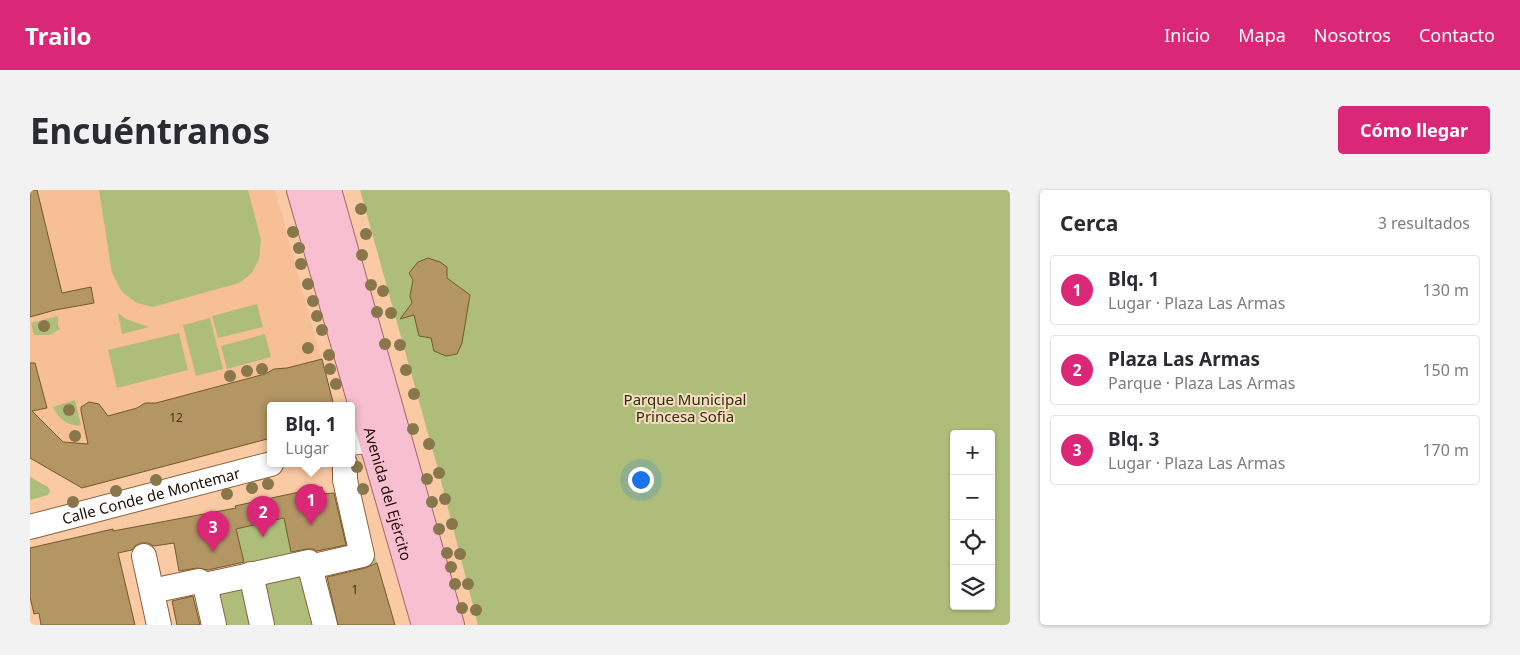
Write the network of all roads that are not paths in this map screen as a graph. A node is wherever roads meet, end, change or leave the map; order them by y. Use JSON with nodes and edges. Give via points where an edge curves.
{"nodes":[{"id":1,"x":302,"y":190,"type":"edge"},
{"id":2,"x":327,"y":190,"type":"edge"},
{"id":3,"x":353,"y":402,"type":"edge"},
{"id":4,"x":355,"y":412,"type":"edge"},
{"id":5,"x":363,"y":446,"type":"edge"},
{"id":6,"x":267,"y":465,"type":"edge"},
{"id":7,"x":345,"y":467,"type":"edge"},
{"id":8,"x":30,"y":527,"type":"edge"},
{"id":9,"x":144,"y":556,"type":"dead end"},
{"id":10,"x":310,"y":567,"type":"junction"},
{"id":11,"x":251,"y":574,"type":"junction"},
{"id":12,"x":205,"y":585,"type":"junction"},
{"id":13,"x":152,"y":591,"type":"junction"},
{"id":14,"x":318,"y":624,"type":"edge"},
{"id":15,"x":159,"y":625,"type":"edge"},
{"id":16,"x":214,"y":625,"type":"edge"},
{"id":17,"x":262,"y":625,"type":"edge"},
{"id":18,"x":426,"y":625,"type":"edge"},
{"id":19,"x":450,"y":625,"type":"edge"}],
"edges":[{"from":1,"to":3,"type":"main road","name":"Avenida del Ejército"},
{"from":2,"to":19,"type":"main road","name":"Avenida del Ejército"},
{"from":4,"to":5,"type":"main road","name":"Avenida del Ejército"},
{"from":5,"to":18,"type":"main road","name":"Avenida del Ejército"},
{"from":6,"to":8,"type":"street","name":"Calle Conde de Montemar"},
{"from":7,"to":10,"type":"street","via":[[362,555]]},
{"from":9,"to":13,"type":"street"},
{"from":10,"to":11,"type":"street","via":[[309,562]]},
{"from":10,"to":14,"type":"street"},
{"from":11,"to":12,"type":"street"},
{"from":11,"to":17,"type":"street"},
{"from":12,"to":13,"type":"street","via":[[199,581]]},
{"from":12,"to":16,"type":"street"},
{"from":13,"to":15,"type":"street"}]}
